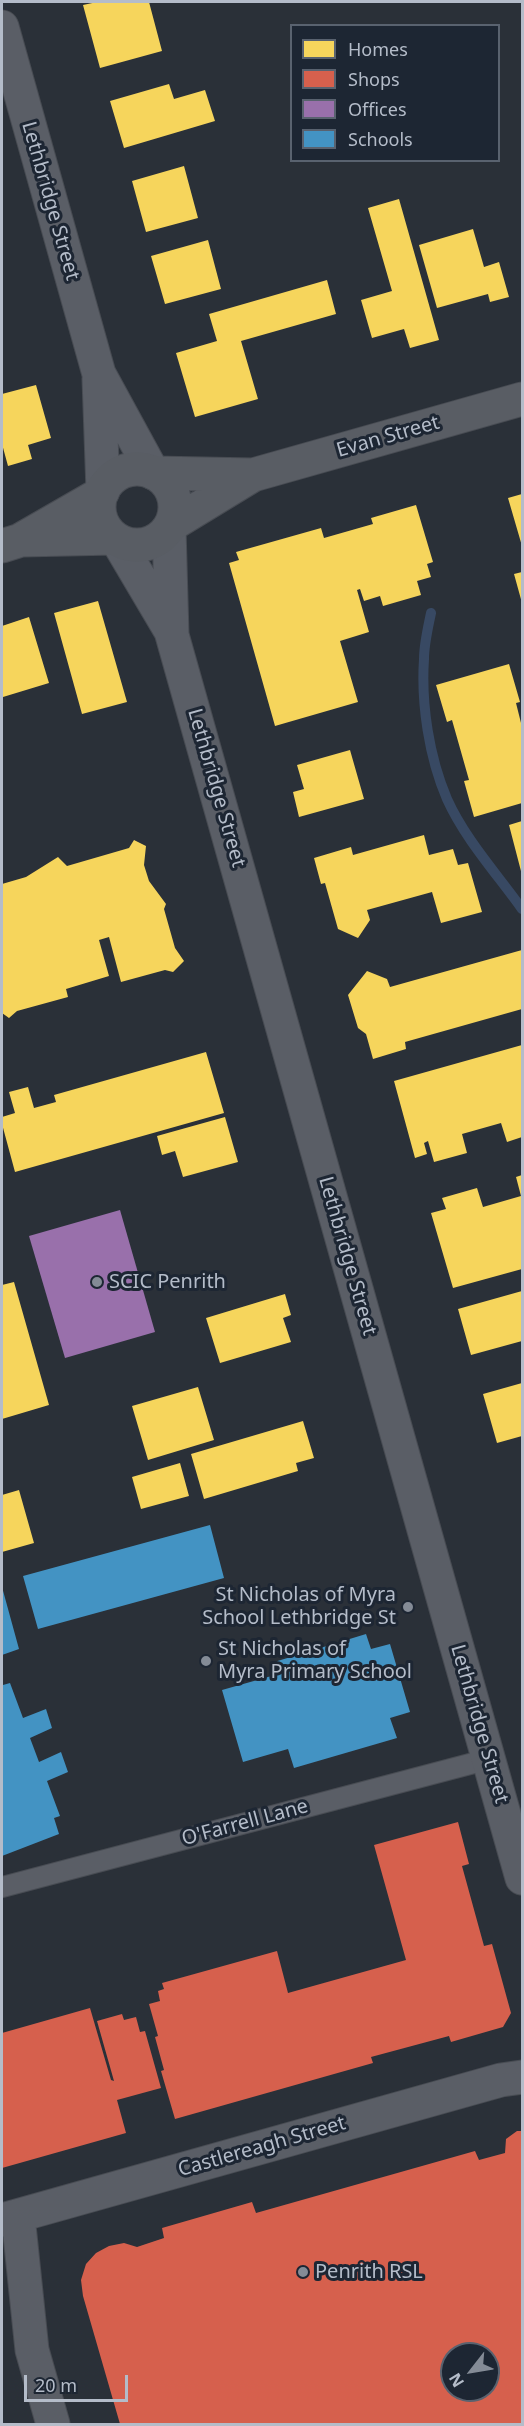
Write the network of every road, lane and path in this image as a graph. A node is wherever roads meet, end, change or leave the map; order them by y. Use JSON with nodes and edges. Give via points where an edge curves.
{"nodes":[{"id":1,"x":2,"y":27,"type":"edge"},
{"id":2,"x":9,"y":81,"type":"edge"},
{"id":3,"x":99,"y":374,"type":"junction"},
{"id":4,"x":522,"y":399,"type":"edge"},
{"id":5,"x":154,"y":473,"type":"junction"},
{"id":6,"x":253,"y":475,"type":"junction"},
{"id":7,"x":102,"y":492,"type":"junction"},
{"id":8,"x":170,"y":526,"type":"junction"},
{"id":9,"x":116,"y":539,"type":"junction"},
{"id":10,"x":11,"y":543,"type":"edge"},
{"id":11,"x":172,"y":634,"type":"junction"},
{"id":12,"x":489,"y":1759,"type":"junction"},
{"id":13,"x":522,"y":1878,"type":"edge"},
{"id":14,"x":2,"y":1887,"type":"edge"},
{"id":15,"x":522,"y":2077,"type":"edge"},
{"id":16,"x":10,"y":2218,"type":"edge"},
{"id":17,"x":2,"y":2289,"type":"edge"},
{"id":18,"x":32,"y":2350,"type":"junction"},
{"id":19,"x":53,"y":2424,"type":"edge"}],
"edges":[{"from":1,"to":2,"type":"street","name":"Lethbridge Street"},
{"from":2,"to":3,"type":"street","name":"Lethbridge Street"},
{"from":3,"to":5,"type":"street","name":"Lethbridge Street"},
{"from":3,"to":7,"type":"street","name":"Lethbridge Street"},
{"from":4,"to":6,"type":"street","name":"Evan Street"},
{"from":5,"to":6,"type":"street","name":"Evan Street"},
{"from":5,"to":7,"type":"street","via":[[130,469],[109,480]]},
{"from":5,"to":8,"type":"street","via":[[171,490],[175,502]]},
{"from":6,"to":8,"type":"street","name":"Evan Street"},
{"from":7,"to":9,"type":"street","via":[[99,513]]},
{"from":7,"to":10,"type":"street"},
{"from":8,"to":9,"type":"street","via":[[161,536],[140,545]]},
{"from":8,"to":11,"type":"street","name":"Lethbridge Street"},
{"from":9,"to":10,"type":"street"},
{"from":9,"to":11,"type":"street","name":"Lethbridge Street"},
{"from":11,"to":12,"type":"street","name":"Lethbridge Street"},
{"from":12,"to":13,"type":"street","name":"Lethbridge Street"},
{"from":12,"to":14,"type":"lane","name":"O'Farrell Lane"},
{"from":15,"to":16,"type":"street","name":"Castlereagh Street"},
{"from":16,"to":18,"type":"street"},
{"from":17,"to":18,"type":"street"},
{"from":18,"to":19,"type":"street"}]}
